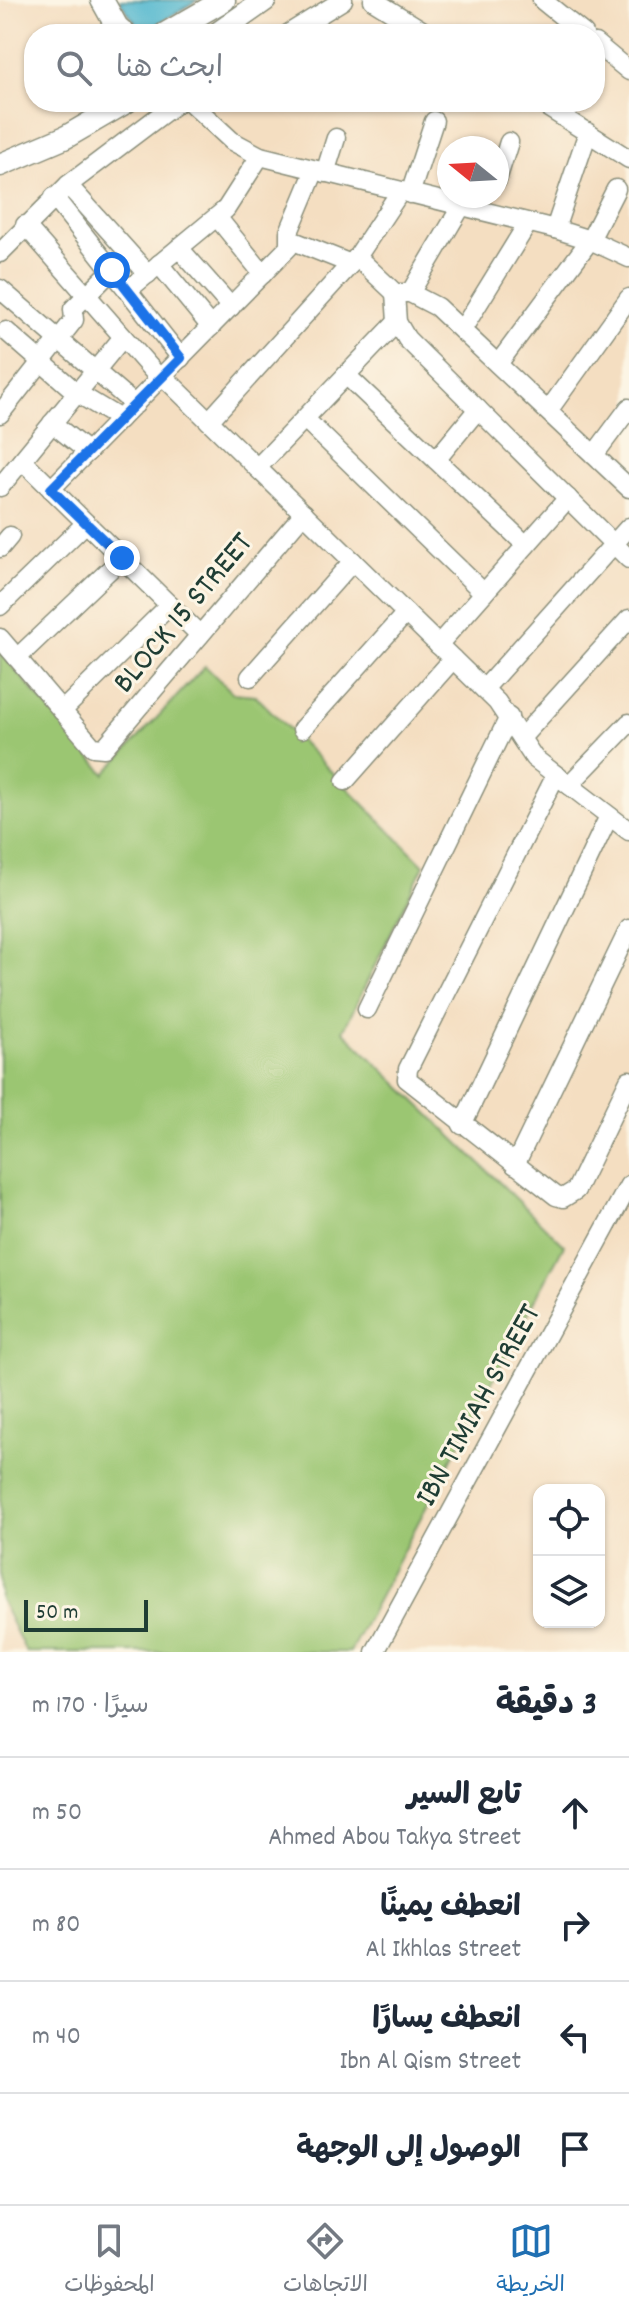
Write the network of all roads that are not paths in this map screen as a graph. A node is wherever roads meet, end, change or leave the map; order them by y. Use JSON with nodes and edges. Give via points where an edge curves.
{"nodes":[{"id":1,"x":102,"y":0,"type":"edge"},
{"id":2,"x":224,"y":0,"type":"edge"},
{"id":3,"x":265,"y":0,"type":"edge"},
{"id":4,"x":343,"y":0,"type":"edge"},
{"id":5,"x":373,"y":0,"type":"edge"},
{"id":6,"x":542,"y":0,"type":"edge"},
{"id":7,"x":115,"y":24,"type":"edge"},
{"id":8,"x":182,"y":24,"type":"edge"},
{"id":9,"x":231,"y":24,"type":"edge"},
{"id":10,"x":304,"y":24,"type":"edge"},
{"id":11,"x":412,"y":24,"type":"edge"},
{"id":12,"x":572,"y":24,"type":"edge"},
{"id":13,"x":605,"y":51,"type":"edge"},
{"id":14,"x":629,"y":71,"type":"edge"},
{"id":15,"x":109,"y":112,"type":"edge"},
{"id":16,"x":165,"y":112,"type":"edge"},
{"id":17,"x":201,"y":112,"type":"edge"},
{"id":18,"x":555,"y":112,"type":"edge"},
{"id":19,"x":434,"y":121,"type":"dead end"},
{"id":20,"x":588,"y":132,"type":"junction"},
{"id":21,"x":336,"y":138,"type":"dead end"},
{"id":22,"x":260,"y":156,"type":"junction"},
{"id":23,"x":629,"y":159,"type":"edge"},
{"id":24,"x":0,"y":165,"type":"edge"},
{"id":25,"x":320,"y":172,"type":"junction"},
{"id":26,"x":616,"y":189,"type":"dead end"},
{"id":27,"x":61,"y":191,"type":"junction"},
{"id":28,"x":405,"y":193,"type":"junction"},
{"id":29,"x":437,"y":201,"type":"edge"},
{"id":30,"x":460,"y":208,"type":"edge"},
{"id":31,"x":497,"y":208,"type":"edge"},
{"id":32,"x":217,"y":217,"type":"junction"},
{"id":33,"x":528,"y":223,"type":"junction"},
{"id":34,"x":25,"y":225,"type":"junction"},
{"id":35,"x":555,"y":229,"type":"junction"},
{"id":36,"x":291,"y":240,"type":"junction"},
{"id":37,"x":590,"y":240,"type":"junction"},
{"id":38,"x":179,"y":248,"type":"junction"},
{"id":39,"x":0,"y":253,"type":"edge"},
{"id":40,"x":629,"y":258,"type":"edge"},
{"id":41,"x":354,"y":261,"type":"junction"},
{"id":42,"x":153,"y":269,"type":"junction"},
{"id":43,"x":112,"y":270,"type":"junction"},
{"id":44,"x":263,"y":274,"type":"junction"},
{"id":45,"x":0,"y":289,"type":"edge"},
{"id":46,"x":128,"y":290,"type":"junction"},
{"id":47,"x":402,"y":293,"type":"junction"},
{"id":48,"x":87,"y":295,"type":"junction"},
{"id":49,"x":629,"y":298,"type":"edge"},
{"id":50,"x":231,"y":307,"type":"junction"},
{"id":51,"x":397,"y":322,"type":"junction"},
{"id":52,"x":156,"y":325,"type":"junction"},
{"id":53,"x":211,"y":327,"type":"junction"},
{"id":54,"x":462,"y":330,"type":"junction"},
{"id":55,"x":6,"y":331,"type":"dead end"},
{"id":56,"x":59,"y":340,"type":"junction"},
{"id":57,"x":126,"y":341,"type":"junction"},
{"id":58,"x":181,"y":358,"type":"junction"},
{"id":59,"x":41,"y":362,"type":"junction"},
{"id":60,"x":498,"y":364,"type":"junction"},
{"id":61,"x":95,"y":371,"type":"junction"},
{"id":62,"x":346,"y":375,"type":"junction"},
{"id":63,"x":161,"y":378,"type":"junction"},
{"id":64,"x":77,"y":393,"type":"junction"},
{"id":65,"x":135,"y":405,"type":"junction"},
{"id":66,"x":629,"y":408,"type":"edge"},
{"id":67,"x":478,"y":409,"type":"junction"},
{"id":68,"x":548,"y":411,"type":"junction"},
{"id":69,"x":0,"y":414,"type":"edge"},
{"id":70,"x":120,"y":419,"type":"junction"},
{"id":71,"x":305,"y":419,"type":"junction"},
{"id":72,"x":209,"y":421,"type":"junction"},
{"id":73,"x":52,"y":423,"type":"junction"},
{"id":74,"x":88,"y":452,"type":"junction"},
{"id":75,"x":594,"y":455,"type":"junction"},
{"id":76,"x":436,"y":460,"type":"junction"},
{"id":77,"x":257,"y":468,"type":"junction"},
{"id":78,"x":8,"y":472,"type":"edge"},
{"id":79,"x":629,"y":488,"type":"edge"},
{"id":80,"x":51,"y":489,"type":"junction"},
{"id":81,"x":568,"y":498,"type":"junction"},
{"id":82,"x":304,"y":513,"type":"junction"},
{"id":83,"x":86,"y":523,"type":"junction"},
{"id":84,"x":629,"y":527,"type":"edge"},
{"id":85,"x":614,"y":544,"type":"junction"},
{"id":86,"x":526,"y":545,"type":"junction"},
{"id":87,"x":122,"y":558,"type":"junction"},
{"id":88,"x":629,"y":559,"type":"edge"},
{"id":89,"x":353,"y":561,"type":"junction"},
{"id":90,"x":484,"y":593,"type":"junction"},
{"id":91,"x":170,"y":605,"type":"junction"},
{"id":92,"x":0,"y":606,"type":"edge"},
{"id":93,"x":406,"y":613,"type":"junction"},
{"id":94,"x":629,"y":619,"type":"edge"},
{"id":95,"x":200,"y":635,"type":"junction"},
{"id":96,"x":0,"y":638,"type":"edge"},
{"id":97,"x":438,"y":645,"type":"junction"},
{"id":98,"x":17,"y":658,"type":"junction"},
{"id":99,"x":453,"y":659,"type":"junction"},
{"id":100,"x":250,"y":677,"type":"dead end"},
{"id":101,"x":484,"y":689,"type":"junction"},
{"id":102,"x":62,"y":711,"type":"junction"},
{"id":103,"x":509,"y":717,"type":"junction"},
{"id":104,"x":629,"y":723,"type":"edge"},
{"id":105,"x":302,"y":729,"type":"dead end"},
{"id":106,"x":521,"y":738,"type":"junction"},
{"id":107,"x":562,"y":780,"type":"junction"},
{"id":108,"x":345,"y":781,"type":"dead end"},
{"id":109,"x":623,"y":824,"type":"edge"},
{"id":110,"x":629,"y":929,"type":"edge"},
{"id":111,"x":367,"y":1009,"type":"dead end"},
{"id":112,"x":629,"y":1080,"type":"edge"},
{"id":113,"x":462,"y":1125,"type":"junction"},
{"id":114,"x":515,"y":1165,"type":"junction"},
{"id":115,"x":629,"y":1185,"type":"edge"},
{"id":116,"x":375,"y":1652,"type":"edge"}],
"edges":[{"from":1,"to":7,"type":"main road"},
{"from":2,"to":8,"type":"main road"},
{"from":3,"to":9,"type":"main road"},
{"from":4,"to":10,"type":"street"},
{"from":5,"to":11,"type":"street"},
{"from":6,"to":12,"type":"street"},
{"from":13,"to":14,"type":"street"},
{"from":15,"to":24,"type":"main road"},
{"from":16,"to":27,"type":"street"},
{"from":17,"to":22,"type":"street","via":[[232,141]]},
{"from":18,"to":20,"type":"street"},
{"from":19,"to":28,"type":"street"},
{"from":20,"to":23,"type":"street"},
{"from":20,"to":35,"type":"street"},
{"from":21,"to":25,"type":"street"},
{"from":22,"to":25,"type":"street"},
{"from":22,"to":32,"type":"street","via":[[234,201]]},
{"from":25,"to":28,"type":"street"},
{"from":25,"to":36,"type":"street","via":[[289,232]]},
{"from":26,"to":37,"type":"street"},
{"from":27,"to":34,"type":"street"},
{"from":27,"to":42,"type":"street"},
{"from":27,"to":43,"type":"street"},
{"from":28,"to":29,"type":"street"},
{"from":28,"to":41,"type":"street"},
{"from":30,"to":47,"type":"street"},
{"from":31,"to":33,"type":"street"},
{"from":32,"to":38,"type":"street"},
{"from":32,"to":44,"type":"street"},
{"from":33,"to":35,"type":"street"},
{"from":33,"to":54,"type":"street"},
{"from":34,"to":39,"type":"street"},
{"from":34,"to":48,"type":"street"},
{"from":35,"to":37,"type":"street"},
{"from":36,"to":41,"type":"street"},
{"from":36,"to":44,"type":"street"},
{"from":37,"to":40,"type":"street"},
{"from":37,"to":60,"type":"street"},
{"from":38,"to":42,"type":"street"},
{"from":38,"to":50,"type":"street"},
{"from":41,"to":47,"type":"street"},
{"from":41,"to":72,"type":"street"},
{"from":42,"to":46,"type":"street"},
{"from":42,"to":53,"type":"street"},
{"from":43,"to":46,"type":"street"},
{"from":43,"to":48,"type":"street"},
{"from":44,"to":50,"type":"street"},
{"from":45,"to":56,"type":"street"},
{"from":46,"to":52,"type":"street"},
{"from":47,"to":51,"type":"street"},
{"from":47,"to":54,"type":"street","via":[[425,297]]},
{"from":48,"to":56,"type":"street","via":[[73,309],[74,320]]},
{"from":48,"to":57,"type":"street"},
{"from":49,"to":68,"type":"street"},
{"from":50,"to":53,"type":"street"},
{"from":51,"to":62,"type":"street"},
{"from":51,"to":67,"type":"street","via":[[407,339]]},
{"from":52,"to":57,"type":"street"},
{"from":52,"to":58,"type":"street"},
{"from":53,"to":58,"type":"street"},
{"from":54,"to":60,"type":"street"},
{"from":55,"to":59,"type":"street"},
{"from":56,"to":59,"type":"street"},
{"from":56,"to":61,"type":"street"},
{"from":57,"to":61,"type":"street"},
{"from":57,"to":63,"type":"street"},
{"from":58,"to":63,"type":"street"},
{"from":59,"to":64,"type":"street"},
{"from":59,"to":69,"type":"street"},
{"from":60,"to":68,"type":"street"},
{"from":61,"to":64,"type":"street"},
{"from":61,"to":65,"type":"street"},
{"from":62,"to":71,"type":"street"},
{"from":62,"to":76,"type":"street"},
{"from":63,"to":65,"type":"street"},
{"from":63,"to":72,"type":"street"},
{"from":64,"to":70,"type":"street"},
{"from":64,"to":73,"type":"street"},
{"from":65,"to":70,"type":"street"},
{"from":66,"to":75,"type":"street"},
{"from":67,"to":76,"type":"street"},
{"from":67,"to":81,"type":"street"},
{"from":68,"to":75,"type":"street"},
{"from":70,"to":74,"type":"street"},
{"from":71,"to":77,"type":"street"},
{"from":71,"to":90,"type":"street"},
{"from":72,"to":77,"type":"street"},
{"from":73,"to":74,"type":"street"},
{"from":73,"to":78,"type":"street"},
{"from":74,"to":80,"type":"street"},
{"from":75,"to":79,"type":"street"},
{"from":76,"to":86,"type":"street"},
{"from":77,"to":82,"type":"street"},
{"from":78,"to":80,"type":"street"},
{"from":80,"to":83,"type":"street"},
{"from":81,"to":85,"type":"street"},
{"from":81,"to":86,"type":"street"},
{"from":82,"to":89,"type":"street"},
{"from":82,"to":95,"type":"street","name":"BLOCK 15 STREET"},
{"from":83,"to":87,"type":"street"},
{"from":83,"to":92,"type":"street"},
{"from":84,"to":85,"type":"street"},
{"from":85,"to":88,"type":"street"},
{"from":85,"to":101,"type":"street"},
{"from":86,"to":90,"type":"street"},
{"from":87,"to":91,"type":"street"},
{"from":87,"to":98,"type":"street"},
{"from":89,"to":93,"type":"street"},
{"from":89,"to":100,"type":"street"},
{"from":90,"to":97,"type":"street"},
{"from":91,"to":95,"type":"street"},
{"from":91,"to":102,"type":"street"},
{"from":93,"to":97,"type":"street"},
{"from":93,"to":105,"type":"street"},
{"from":94,"to":106,"type":"street"},
{"from":95,"to":102,"type":"street","name":"BLOCK 15 STREET","via":[[104,748],[93,747]]},
{"from":96,"to":98,"type":"street"},
{"from":97,"to":99,"type":"street"},
{"from":98,"to":102,"type":"street"},
{"from":99,"to":101,"type":"street"},
{"from":99,"to":108,"type":"street"},
{"from":101,"to":103,"type":"street"},
{"from":103,"to":106,"type":"street"},
{"from":103,"to":111,"type":"street"},
{"from":104,"to":107,"type":"street"},
{"from":106,"to":107,"type":"street","via":[[534,758]]},
{"from":107,"to":109,"type":"street"},
{"from":107,"to":113,"type":"street","via":[[406,1074],[410,1084]]},
{"from":109,"to":113,"type":"street"},
{"from":110,"to":114,"type":"street"},
{"from":112,"to":114,"type":"street","via":[[571,1196],[556,1196]]},
{"from":113,"to":114,"type":"street"},
{"from":115,"to":116,"type":"street","name":"IBN TIMIAH STREET"}]}
